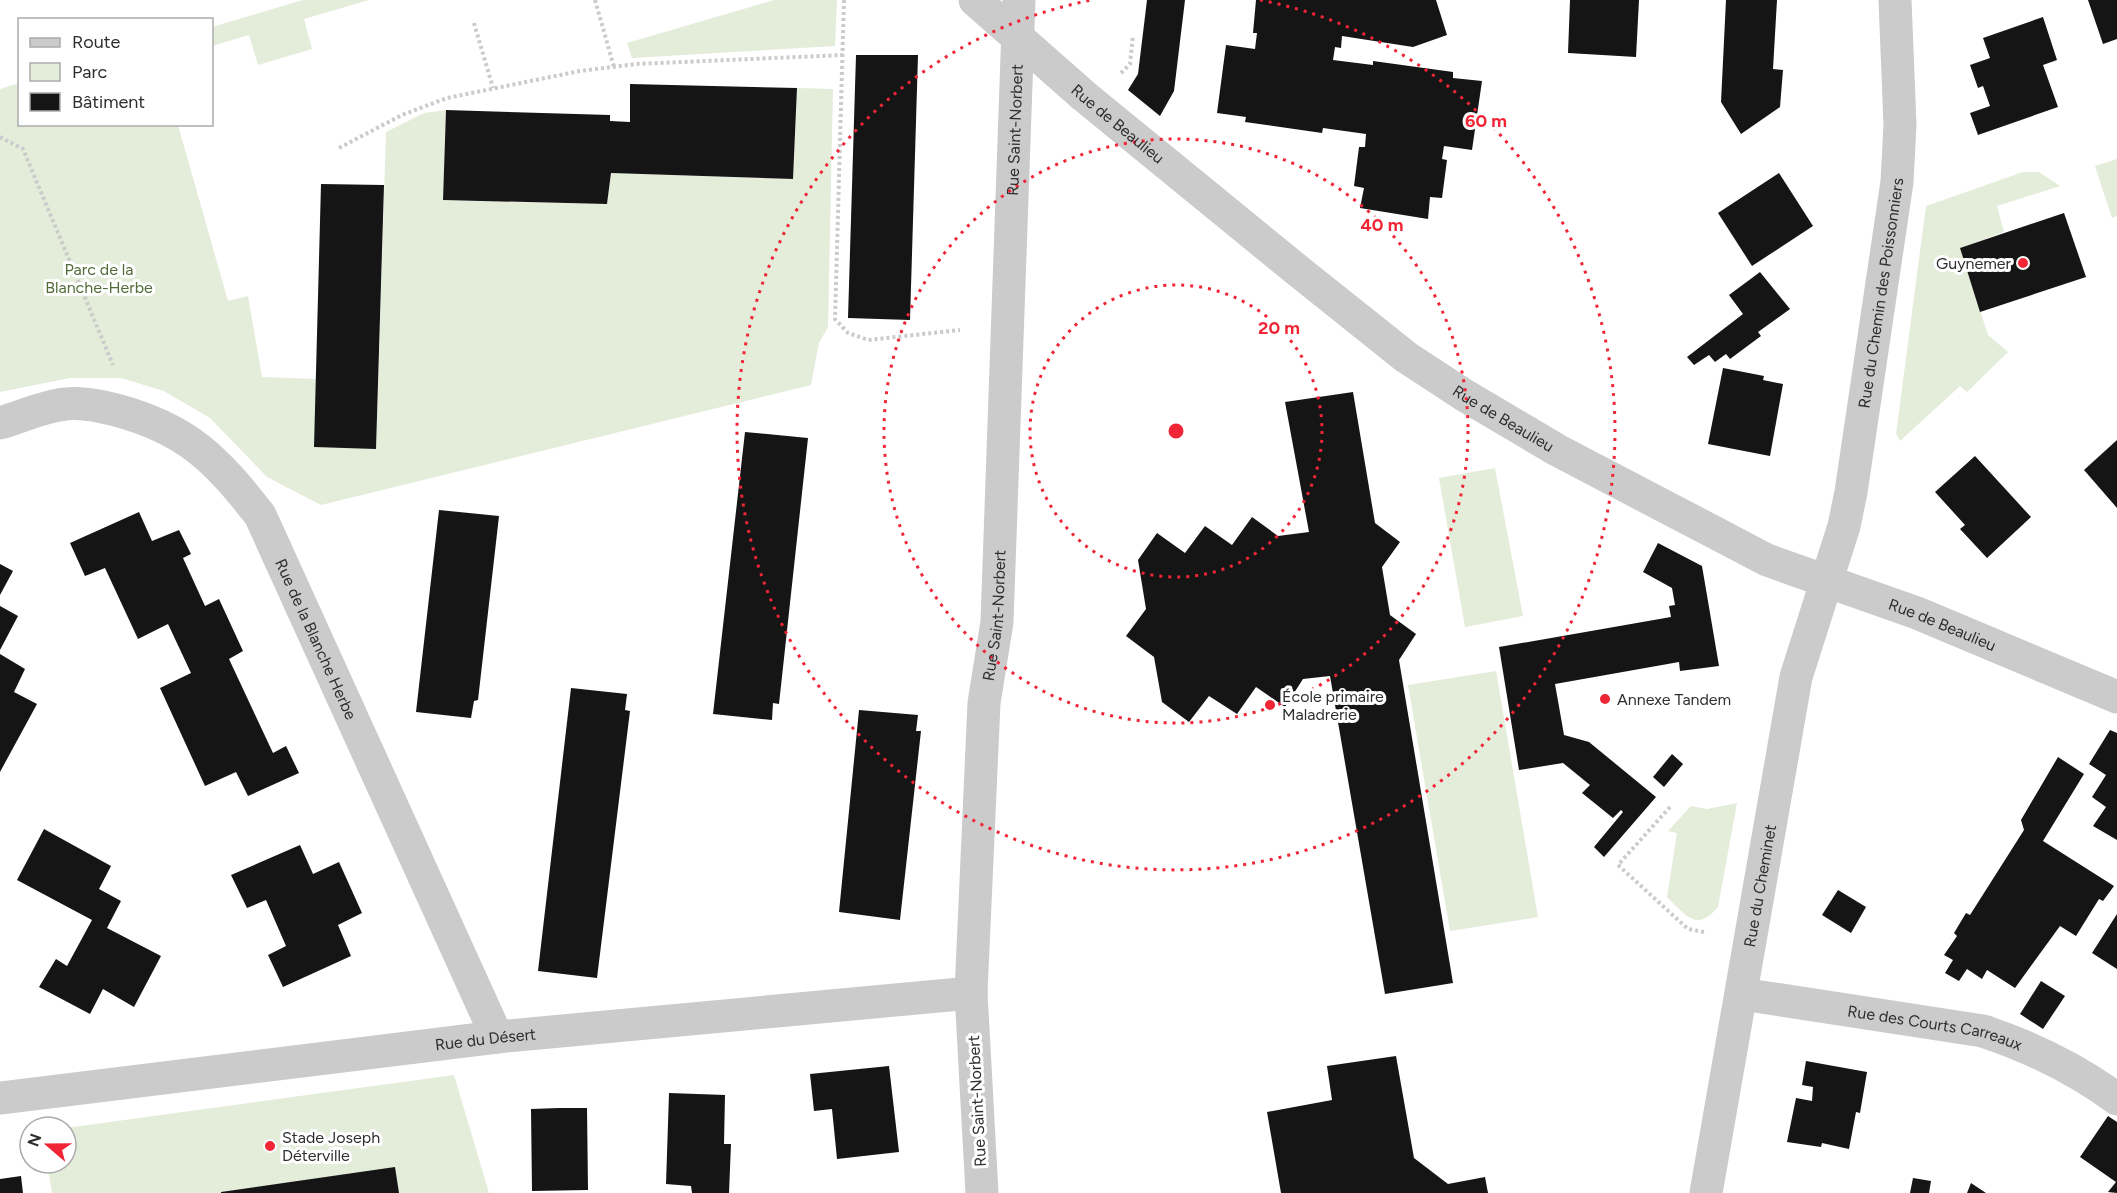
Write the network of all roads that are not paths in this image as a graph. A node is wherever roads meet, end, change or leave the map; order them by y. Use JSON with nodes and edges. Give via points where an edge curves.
{"nodes":[{"id":1,"x":975,"y":0,"type":"edge"},
{"id":2,"x":1019,"y":0,"type":"edge"},
{"id":3,"x":1895,"y":0,"type":"edge"},
{"id":4,"x":1017,"y":38,"type":"junction"},
{"id":5,"x":0,"y":423,"type":"edge"},
{"id":6,"x":1826,"y":581,"type":"junction"},
{"id":7,"x":2117,"y":697,"type":"edge"},
{"id":8,"x":971,"y":993,"type":"junction"},
{"id":9,"x":1742,"y":994,"type":"junction"},
{"id":10,"x":497,"y":1037,"type":"junction"},
{"id":11,"x":1,"y":1094,"type":"edge"},
{"id":12,"x":2117,"y":1099,"type":"edge"},
{"id":13,"x":982,"y":1193,"type":"edge"},
{"id":14,"x":1706,"y":1193,"type":"edge"}],
"edges":[{"from":1,"to":4,"type":"street","name":"Rue de Beaulieu"},
{"from":2,"to":4,"type":"street","name":"Rue Saint-Norbert"},
{"from":3,"to":6,"type":"street","name":"Rue du Chemin des Poissonniers","via":[[1900,125],[1897,182],[1851,492]]},
{"from":4,"to":6,"type":"street","name":"Rue de Beaulieu","via":[[1102,112],[1425,370],[1557,450],[1767,560]]},
{"from":4,"to":8,"type":"street","name":"Rue Saint-Norbert","via":[[997,622],[984,703]]},
{"from":5,"to":10,"type":"street","name":"Rue de la Blanche Herbe","via":[[67,404],[102,407],[171,429],[202,450],[233,481],[260,515]]},
{"from":6,"to":7,"type":"street","name":"Rue de Beaulieu","via":[[1917,613]]},
{"from":6,"to":9,"type":"street","name":"Rue du Cheminet","via":[[1796,677]]},
{"from":8,"to":10,"type":"street","name":"Rue du Désert"},
{"from":8,"to":13,"type":"street","name":"Rue Saint-Norbert"},
{"from":9,"to":12,"type":"street","name":"Rue des Courts Carreaux","via":[[1983,1031],[2071,1069]]},
{"from":9,"to":14,"type":"street","name":"Rue du Cheminet"},
{"from":10,"to":11,"type":"street","name":"Rue du Désert"}]}
